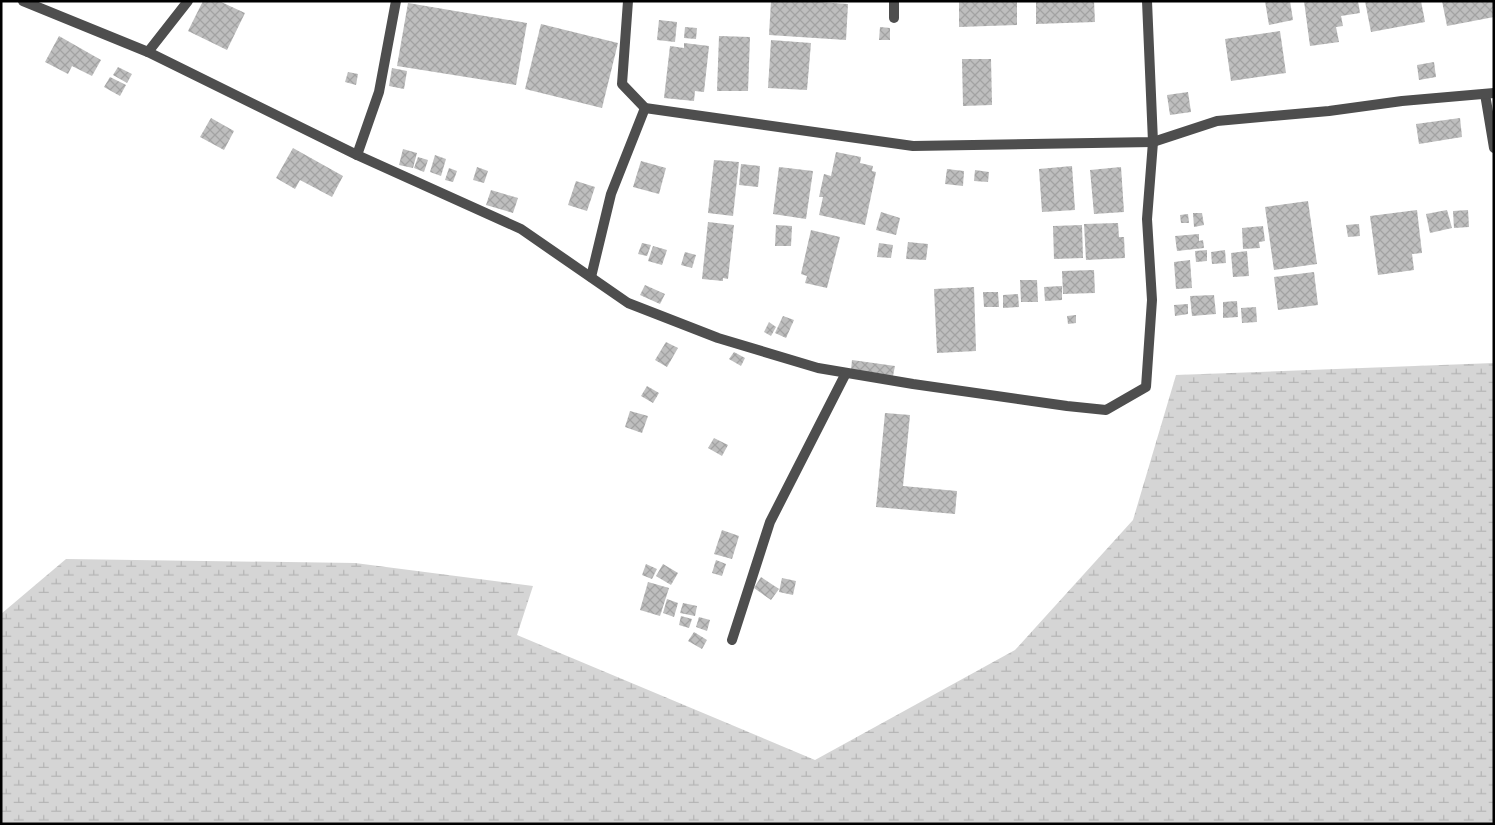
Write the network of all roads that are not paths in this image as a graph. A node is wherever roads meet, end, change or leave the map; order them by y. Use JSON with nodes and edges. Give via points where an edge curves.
{"nodes":[{"id":1,"x":23,"y":1,"type":"edge"},
{"id":2,"x":188,"y":1,"type":"edge"},
{"id":3,"x":396,"y":1,"type":"edge"},
{"id":4,"x":628,"y":1,"type":"edge"},
{"id":5,"x":894,"y":1,"type":"edge"},
{"id":6,"x":1147,"y":1,"type":"edge"},
{"id":7,"x":894,"y":18,"type":"dead end"},
{"id":8,"x":148,"y":52,"type":"junction"},
{"id":9,"x":1489,"y":94,"type":"edge"},
{"id":10,"x":645,"y":108,"type":"junction"},
{"id":11,"x":1153,"y":142,"type":"junction"},
{"id":12,"x":1494,"y":148,"type":"edge"},
{"id":13,"x":357,"y":155,"type":"junction"},
{"id":14,"x":591,"y":277,"type":"junction"},
{"id":15,"x":846,"y":373,"type":"junction"},
{"id":16,"x":732,"y":640,"type":"dead end"}],
"edges":[{"from":1,"to":8,"type":"street"},
{"from":2,"to":8,"type":"street"},
{"from":3,"to":13,"type":"street","via":[[379,92]]},
{"from":4,"to":10,"type":"street","via":[[622,84]]},
{"from":5,"to":7,"type":"street"},
{"from":6,"to":11,"type":"street"},
{"from":8,"to":13,"type":"street"},
{"from":9,"to":11,"type":"street","via":[[1217,121]]},
{"from":9,"to":12,"type":"street"},
{"from":10,"to":11,"type":"street","via":[[913,146]]},
{"from":10,"to":14,"type":"street","via":[[611,194]]},
{"from":11,"to":15,"type":"street","via":[[1147,219],[1152,300],[1146,387],[1106,410]]},
{"from":13,"to":14,"type":"street","via":[[521,229]]},
{"from":14,"to":15,"type":"street","via":[[628,303],[718,338],[818,368]]},
{"from":15,"to":16,"type":"street","via":[[770,522]]}]}
